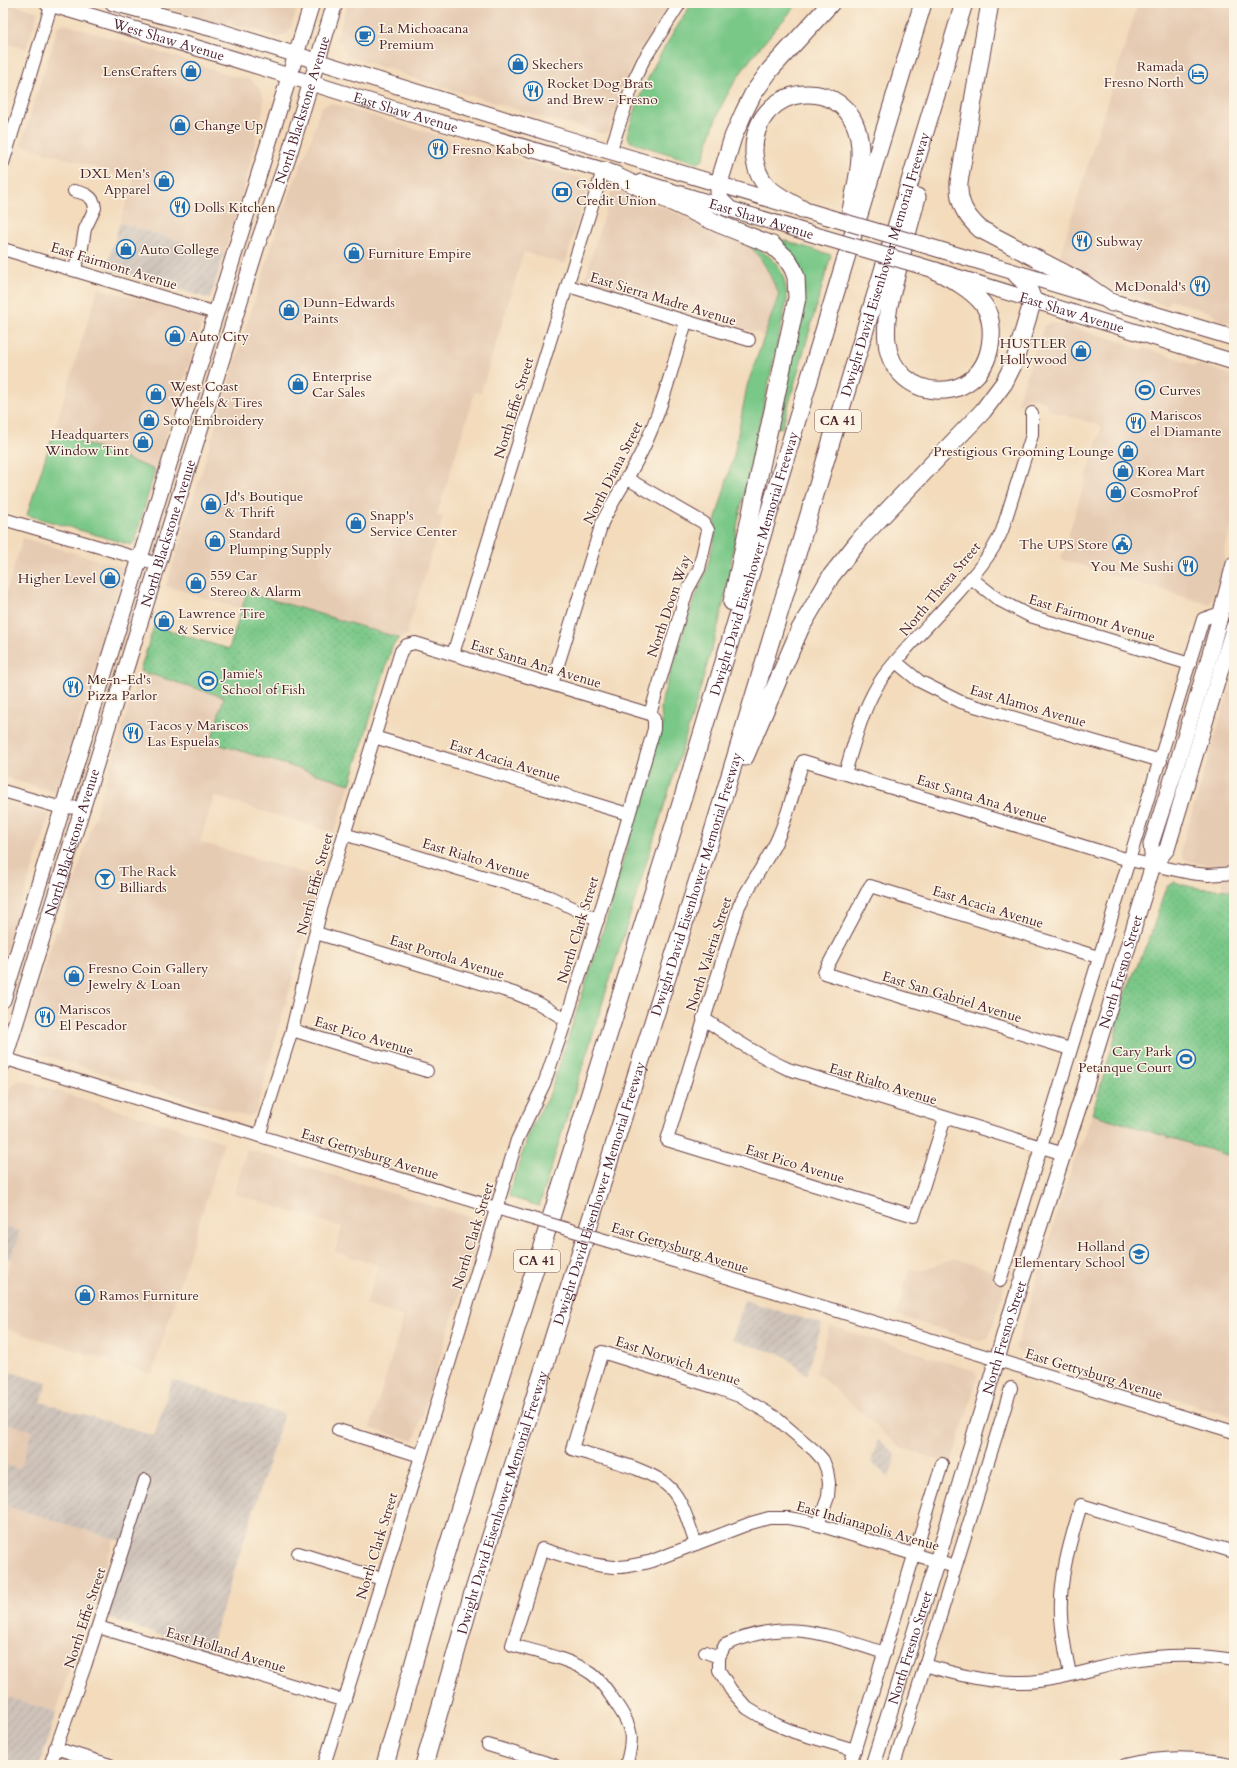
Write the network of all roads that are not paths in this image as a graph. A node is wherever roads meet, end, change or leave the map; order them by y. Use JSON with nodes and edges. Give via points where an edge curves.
{"nodes":[{"id":1,"x":50,"y":3,"type":"edge"},
{"id":2,"x":113,"y":3,"type":"edge"},
{"id":3,"x":312,"y":3,"type":"edge"},
{"id":4,"x":335,"y":3,"type":"edge"},
{"id":5,"x":680,"y":3,"type":"edge"},
{"id":6,"x":831,"y":3,"type":"edge"},
{"id":7,"x":923,"y":3,"type":"edge"},
{"id":8,"x":966,"y":3,"type":"edge"},
{"id":9,"x":990,"y":3,"type":"edge"},
{"id":10,"x":296,"y":55,"type":"junction"},
{"id":11,"x":318,"y":62,"type":"junction"},
{"id":12,"x":290,"y":76,"type":"junction"},
{"id":13,"x":312,"y":82,"type":"junction"},
{"id":14,"x":543,"y":152,"type":"junction"},
{"id":15,"x":610,"y":152,"type":"junction"},
{"id":16,"x":3,"y":163,"type":"edge"},
{"id":17,"x":604,"y":170,"type":"junction"},
{"id":18,"x":718,"y":183,"type":"junction"},
{"id":19,"x":74,"y":191,"type":"dead end"},
{"id":20,"x":728,"y":208,"type":"junction"},
{"id":21,"x":248,"y":209,"type":"junction"},
{"id":22,"x":802,"y":209,"type":"junction"},
{"id":23,"x":3,"y":249,"type":"edge"},
{"id":24,"x":74,"y":270,"type":"junction"},
{"id":25,"x":936,"y":270,"type":"junction"},
{"id":26,"x":1016,"y":274,"type":"junction"},
{"id":27,"x":568,"y":286,"type":"junction"},
{"id":28,"x":1033,"y":300,"type":"junction"},
{"id":29,"x":1112,"y":303,"type":"junction"},
{"id":30,"x":216,"y":312,"type":"junction"},
{"id":31,"x":235,"y":317,"type":"junction"},
{"id":32,"x":686,"y":322,"type":"junction"},
{"id":33,"x":1234,"y":338,"type":"edge"},
{"id":34,"x":749,"y":340,"type":"dead end"},
{"id":35,"x":1234,"y":362,"type":"edge"},
{"id":36,"x":213,"y":387,"type":"junction"},
{"id":37,"x":1032,"y":413,"type":"dead end"},
{"id":38,"x":783,"y":472,"type":"junction"},
{"id":39,"x":626,"y":478,"type":"junction"},
{"id":40,"x":3,"y":519,"type":"edge"},
{"id":41,"x":140,"y":559,"type":"junction"},
{"id":42,"x":158,"y":564,"type":"junction"},
{"id":43,"x":1234,"y":564,"type":"edge"},
{"id":44,"x":971,"y":578,"type":"junction"},
{"id":45,"x":1221,"y":613,"type":"junction"},
{"id":46,"x":1234,"y":626,"type":"edge"},
{"id":47,"x":408,"y":645,"type":"joint"},
{"id":48,"x":453,"y":654,"type":"junction"},
{"id":49,"x":896,"y":662,"type":"junction"},
{"id":50,"x":1190,"y":664,"type":"junction"},
{"id":51,"x":552,"y":684,"type":"junction"},
{"id":52,"x":652,"y":716,"type":"junction"},
{"id":53,"x":374,"y":737,"type":"junction"},
{"id":54,"x":803,"y":761,"type":"joint"},
{"id":55,"x":1161,"y":761,"type":"junction"},
{"id":56,"x":845,"y":773,"type":"junction"},
{"id":57,"x":3,"y":791,"type":"edge"},
{"id":58,"x":684,"y":794,"type":"junction"},
{"id":59,"x":82,"y":807,"type":"junction"},
{"id":60,"x":62,"y":808,"type":"junction"},
{"id":61,"x":628,"y":814,"type":"junction"},
{"id":62,"x":344,"y":834,"type":"junction"},
{"id":63,"x":711,"y":838,"type":"junction"},
{"id":64,"x":1129,"y":860,"type":"junction"},
{"id":65,"x":1153,"y":865,"type":"junction"},
{"id":66,"x":1234,"y":874,"type":"edge"},
{"id":67,"x":598,"y":920,"type":"junction"},
{"id":68,"x":316,"y":933,"type":"junction"},
{"id":69,"x":1098,"y":957,"type":"junction"},
{"id":70,"x":824,"y":973,"type":"joint"},
{"id":71,"x":3,"y":1000,"type":"edge"},
{"id":72,"x":703,"y":1018,"type":"junction"},
{"id":73,"x":566,"y":1020,"type":"junction"},
{"id":74,"x":292,"y":1030,"type":"junction"},
{"id":75,"x":1070,"y":1049,"type":"junction"},
{"id":76,"x":4,"y":1060,"type":"edge"},
{"id":77,"x":427,"y":1071,"type":"dead end"},
{"id":78,"x":944,"y":1118,"type":"junction"},
{"id":79,"x":259,"y":1136,"type":"junction"},
{"id":80,"x":666,"y":1140,"type":"joint"},
{"id":81,"x":1041,"y":1147,"type":"junction"},
{"id":82,"x":1064,"y":1154,"type":"junction"},
{"id":83,"x":497,"y":1208,"type":"junction"},
{"id":84,"x":1000,"y":1281,"type":"dead end"},
{"id":85,"x":997,"y":1360,"type":"junction"},
{"id":86,"x":1011,"y":1388,"type":"dead end"},
{"id":87,"x":338,"y":1430,"type":"dead end"},
{"id":88,"x":1234,"y":1432,"type":"edge"},
{"id":89,"x":421,"y":1456,"type":"junction"},
{"id":90,"x":942,"y":1464,"type":"dead end"},
{"id":91,"x":145,"y":1480,"type":"dead end"},
{"id":92,"x":818,"y":1525,"type":"junction"},
{"id":93,"x":696,"y":1544,"type":"junction"},
{"id":94,"x":1234,"y":1552,"type":"edge"},
{"id":95,"x":298,"y":1553,"type":"dead end"},
{"id":96,"x":915,"y":1554,"type":"junction"},
{"id":97,"x":937,"y":1561,"type":"junction"},
{"id":98,"x":955,"y":1567,"type":"junction"},
{"id":99,"x":382,"y":1579,"type":"junction"},
{"id":100,"x":98,"y":1627,"type":"junction"},
{"id":101,"x":705,"y":1652,"type":"dead end"},
{"id":102,"x":885,"y":1653,"type":"junction"},
{"id":103,"x":720,"y":1657,"type":"junction"},
{"id":104,"x":1234,"y":1660,"type":"edge"},
{"id":105,"x":925,"y":1665,"type":"junction"},
{"id":106,"x":1070,"y":1674,"type":"junction"},
{"id":107,"x":344,"y":1701,"type":"junction"},
{"id":108,"x":394,"y":1730,"type":"junction"},
{"id":109,"x":488,"y":1745,"type":"dead end"},
{"id":110,"x":56,"y":1748,"type":"junction"},
{"id":111,"x":855,"y":1750,"type":"junction"},
{"id":112,"x":896,"y":1764,"type":"edge"},
{"id":113,"x":50,"y":1765,"type":"edge"},
{"id":114,"x":110,"y":1765,"type":"edge"},
{"id":115,"x":324,"y":1765,"type":"edge"},
{"id":116,"x":382,"y":1765,"type":"edge"},
{"id":117,"x":386,"y":1765,"type":"edge"},
{"id":118,"x":424,"y":1765,"type":"edge"},
{"id":119,"x":554,"y":1765,"type":"edge"},
{"id":120,"x":626,"y":1765,"type":"edge"},
{"id":121,"x":850,"y":1765,"type":"edge"},
{"id":122,"x":873,"y":1765,"type":"edge"},
{"id":123,"x":1125,"y":1765,"type":"edge"},
{"id":124,"x":1234,"y":1765,"type":"edge"}],
"edges":[{"from":1,"to":12,"type":"main road","name":"West Shaw Avenue"},
{"from":1,"to":16,"type":"street"},
{"from":2,"to":10,"type":"main road","name":"West Shaw Avenue","via":[[192,23]]},
{"from":3,"to":10,"type":"main road","name":"North Blackstone Avenue"},
{"from":4,"to":11,"type":"main road","name":"North Blackstone Avenue"},
{"from":5,"to":15,"type":"street","via":[[635,78]]},
{"from":6,"to":18,"type":"highway","via":[[798,42],[772,67],[753,94],[736,128]]},
{"from":7,"to":38,"type":"highway","name":"Dwight David Eisenhower Memorial Freeway","number":"CA 41"},
{"from":8,"to":25,"type":"highway","via":[[894,285],[886,330],[890,356],[905,378],[920,387],[949,390],[970,381],[982,369],[989,353],[992,328],[986,310],[978,299]]},
{"from":8,"to":63,"type":"highway","name":"Dwight David Eisenhower Memorial Freeway","number":"CA 41"},
{"from":9,"to":29,"type":"highway","via":[[959,182],[959,199],[969,218],[980,229],[1083,283]]},
{"from":10,"to":11,"type":"main road","name":"East Shaw Avenue"},
{"from":10,"to":12,"type":"main road","name":"North Blackstone Avenue"},
{"from":11,"to":13,"type":"main road","name":"North Blackstone Avenue"},
{"from":11,"to":15,"type":"main road","name":"East Shaw Avenue"},
{"from":12,"to":13,"type":"main road","name":"East Shaw Avenue"},
{"from":12,"to":21,"type":"main road","name":"North Blackstone Avenue"},
{"from":13,"to":14,"type":"main road","name":"East Shaw Avenue","via":[[404,112]]},
{"from":13,"to":31,"type":"main road","name":"North Blackstone Avenue"},
{"from":14,"to":15,"type":"main road","via":[[557,146],[603,158]]},
{"from":14,"to":17,"type":"main road","name":"East Shaw Avenue"},
{"from":15,"to":18,"type":"main road","name":"East Shaw Avenue"},
{"from":17,"to":18,"type":"main road","via":[[606,166],[617,164]]},
{"from":17,"to":20,"type":"main road","name":"East Shaw Avenue"},
{"from":17,"to":27,"type":"street","name":"North Effie Street"},
{"from":17,"to":58,"type":"highway","via":[[719,224],[772,245],[787,259],[796,277],[793,318],[740,568]]},
{"from":18,"to":20,"type":"highway","via":[[719,199]]},
{"from":18,"to":22,"type":"main road","name":"East Shaw Avenue"},
{"from":19,"to":24,"type":"street","via":[[91,198],[95,208],[85,229]]},
{"from":20,"to":25,"type":"main road","name":"East Shaw Avenue","bridge":true},
{"from":21,"to":30,"type":"main road","name":"North Blackstone Avenue"},
{"from":21,"to":31,"type":"main road","via":[[252,228],[227,306],[228,311]]},
{"from":22,"to":26,"type":"main road","name":"East Shaw Avenue","bridge":true},
{"from":22,"to":38,"type":"highway","via":[[774,192],[761,179],[754,146],[762,120],[773,106],[799,94],[815,94],[834,102],[848,113],[857,131],[860,155],[846,233],[821,319]]},
{"from":23,"to":24,"type":"street","name":"East Fairmont Avenue"},
{"from":24,"to":30,"type":"street","name":"East Fairmont Avenue"},
{"from":25,"to":28,"type":"main road","name":"East Shaw Avenue"},
{"from":26,"to":28,"type":"highway","via":[[1027,285]]},
{"from":26,"to":29,"type":"main road","name":"East Shaw Avenue"},
{"from":27,"to":32,"type":"street","name":"East Sierra Madre Avenue"},
{"from":27,"to":48,"type":"street","name":"North Effie Street"},
{"from":28,"to":35,"type":"main road","name":"East Shaw Avenue"},
{"from":28,"to":63,"type":"highway","via":[[1014,363],[998,392],[957,439],[862,537],[840,563],[822,591],[793,645]]},
{"from":29,"to":33,"type":"main road","name":"East Shaw Avenue"},
{"from":30,"to":36,"type":"main road","via":[[222,326],[208,375]]},
{"from":30,"to":41,"type":"main road","name":"North Blackstone Avenue"},
{"from":31,"to":36,"type":"main road","name":"North Blackstone Avenue"},
{"from":32,"to":34,"type":"street","name":"East Sierra Madre Avenue"},
{"from":32,"to":39,"type":"street","name":"North Diana Street","via":[[659,410],[642,452]]},
{"from":36,"to":42,"type":"main road","name":"North Blackstone Avenue"},
{"from":37,"to":44,"type":"street","name":"North Thesta Street","via":[[1032,435],[1002,531],[988,558]]},
{"from":38,"to":58,"type":"highway","name":"Dwight David Eisenhower Memorial Freeway","number":"CA 41"},
{"from":39,"to":51,"type":"street","name":"North Diana Street","via":[[602,523]]},
{"from":39,"to":52,"type":"street","name":"North Doon Way","via":[[704,523],[708,530],[699,569],[687,592]]},
{"from":40,"to":41,"type":"street"},
{"from":41,"to":42,"type":"street"},
{"from":41,"to":60,"type":"main road","name":"North Blackstone Avenue"},
{"from":42,"to":59,"type":"main road","name":"North Blackstone Avenue"},
{"from":43,"to":45,"type":"main road","name":"North Fresno Street"},
{"from":44,"to":49,"type":"street","name":"North Thesta Street"},
{"from":44,"to":50,"type":"street","name":"East Fairmont Avenue","via":[[998,600],[1030,616]]},
{"from":45,"to":50,"type":"street","via":[[1203,619]]},
{"from":45,"to":65,"type":"main road","name":"North Fresno Street","via":[[1151,844]]},
{"from":46,"to":65,"type":"main road","name":"North Fresno Street","via":[[1167,849]]},
{"from":47,"to":48,"type":"street","name":"East Santa Ana Avenue","via":[[415,643]]},
{"from":47,"to":53,"type":"street","name":"North Effie Street","via":[[401,651]]},
{"from":48,"to":51,"type":"street","name":"East Santa Ana Avenue"},
{"from":49,"to":55,"type":"street","name":"East Alamos Avenue","via":[[919,681],[961,702]]},
{"from":49,"to":56,"type":"street","name":"North Thesta Street","via":[[871,696]]},
{"from":50,"to":55,"type":"street"},
{"from":51,"to":52,"type":"street","name":"East Santa Ana Avenue"},
{"from":52,"to":61,"type":"street","name":"North Clark Street","via":[[654,728]]},
{"from":53,"to":61,"type":"street","name":"East Acacia Avenue"},
{"from":53,"to":62,"type":"street","name":"North Effie Street"},
{"from":54,"to":56,"type":"street","name":"East Santa Ana Avenue"},
{"from":54,"to":72,"type":"street","name":"North Valeria Street","via":[[776,842],[739,906]]},
{"from":55,"to":64,"type":"street"},
{"from":56,"to":64,"type":"street","name":"East Santa Ana Avenue"},
{"from":57,"to":60,"type":"street"},
{"from":58,"to":108,"type":"highway","name":"Dwight David Eisenhower Memorial Freeway","number":"CA 41","via":[[436,1584]]},
{"from":59,"to":60,"type":"street"},
{"from":59,"to":76,"type":"main road","name":"North Blackstone Avenue"},
{"from":60,"to":71,"type":"main road","name":"North Blackstone Avenue"},
{"from":61,"to":67,"type":"street","name":"North Clark Street"},
{"from":62,"to":67,"type":"street","name":"East Rialto Avenue","via":[[550,897]]},
{"from":62,"to":68,"type":"street","name":"North Effie Street"},
{"from":63,"to":118,"type":"highway","name":"Dwight David Eisenhower Memorial Freeway","number":"CA 41","via":[[474,1588]]},
{"from":64,"to":65,"type":"street","name":"East Santa Ana Avenue"},
{"from":64,"to":69,"type":"street"},
{"from":65,"to":66,"type":"street","name":"East Santa Ana Avenue","via":[[1190,873]]},
{"from":65,"to":82,"type":"main road","name":"North Fresno Street"},
{"from":67,"to":73,"type":"street","name":"North Clark Street"},
{"from":68,"to":73,"type":"street","name":"East Portola Avenue","via":[[517,994]]},
{"from":68,"to":74,"type":"street","name":"North Effie Street"},
{"from":69,"to":70,"type":"street","name":"East Acacia Avenue","via":[[870,886]]},
{"from":69,"to":75,"type":"street"},
{"from":70,"to":75,"type":"street","name":"East San Gabriel Avenue"},
{"from":72,"to":78,"type":"street","name":"East Rialto Avenue","via":[[737,1043],[788,1069]]},
{"from":72,"to":80,"type":"street","name":"North Valeria Street"},
{"from":73,"to":83,"type":"street","name":"North Clark Street","via":[[544,1084],[517,1140]]},
{"from":74,"to":77,"type":"street","name":"East Pico Avenue"},
{"from":74,"to":79,"type":"street","name":"North Effie Street"},
{"from":75,"to":81,"type":"street"},
{"from":76,"to":79,"type":"street","name":"East Gettysburg Avenue"},
{"from":78,"to":80,"type":"street","name":"East Pico Avenue","via":[[914,1216]]},
{"from":78,"to":81,"type":"street","name":"East Rialto Avenue"},
{"from":79,"to":83,"type":"street","name":"East Gettysburg Avenue"},
{"from":81,"to":82,"type":"street","name":"East Rialto Avenue"},
{"from":81,"to":84,"type":"street"},
{"from":82,"to":85,"type":"main road","name":"North Fresno Street"},
{"from":83,"to":85,"type":"street","name":"East Gettysburg Avenue","bridge":true},
{"from":83,"to":89,"type":"street","name":"North Clark Street"},
{"from":85,"to":88,"type":"street","name":"East Gettysburg Avenue"},
{"from":85,"to":97,"type":"main road","name":"North Fresno Street"},
{"from":86,"to":98,"type":"street","name":"North Fresno Street"},
{"from":87,"to":89,"type":"street"},
{"from":89,"to":99,"type":"street","name":"North Clark Street"},
{"from":90,"to":96,"type":"street","name":"North Fresno Street"},
{"from":91,"to":100,"type":"street","name":"North Effie Street"},
{"from":92,"to":93,"type":"street","name":"East Indianapolis Avenue","via":[[788,1518],[769,1518]]},
{"from":92,"to":93,"type":"street","name":"East Norwich Avenue","via":[[828,1497],[827,1470],[815,1451],[775,1417],[739,1396],[718,1388],[602,1352],[572,1449],[658,1478],[671,1489],[680,1503]]},
{"from":92,"to":96,"type":"street","name":"East Indianapolis Avenue"},
{"from":93,"to":120,"type":"street","name":"East Indianapolis Avenue","via":[[649,1562],[616,1567],[542,1549],[512,1645],[576,1665],[593,1674],[626,1718],[632,1733]]},
{"from":94,"to":106,"type":"street","via":[[1081,1505],[1064,1564],[1060,1593],[1063,1640]]},
{"from":95,"to":99,"type":"street"},
{"from":96,"to":97,"type":"street","name":"East Indianapolis Avenue"},
{"from":96,"to":102,"type":"street","name":"North Fresno Street"},
{"from":97,"to":98,"type":"street","name":"East Indianapolis Avenue"},
{"from":97,"to":122,"type":"main road","name":"North Fresno Street"},
{"from":98,"to":105,"type":"street","name":"North Fresno Street"},
{"from":99,"to":107,"type":"street","name":"North Clark Street"},
{"from":100,"to":107,"type":"street","name":"East Holland Avenue"},
{"from":100,"to":110,"type":"street","name":"North Effie Street"},
{"from":101,"to":103,"type":"street"},
{"from":102,"to":103,"type":"street","via":[[797,1629],[745,1636],[725,1645]]},
{"from":102,"to":111,"type":"street","name":"North Fresno Street"},
{"from":103,"to":111,"type":"street","via":[[719,1670],[731,1690],[747,1708],[770,1722],[794,1732]]},
{"from":104,"to":106,"type":"street","via":[[1186,1655],[1156,1656]]},
{"from":105,"to":106,"type":"street","via":[[966,1677],[997,1682],[1025,1682]]},
{"from":105,"to":112,"type":"street","name":"North Fresno Street"},
{"from":107,"to":115,"type":"street","name":"North Clark Street"},
{"from":108,"to":116,"type":"highway"},
{"from":108,"to":117,"type":"highway","name":"Dwight David Eisenhower Memorial Freeway","number":"CA 41"},
{"from":109,"to":119,"type":"street"},
{"from":110,"to":113,"type":"street","name":"North Effie Street"},
{"from":110,"to":114,"type":"street"},
{"from":111,"to":121,"type":"street","name":"North Fresno Street"},
{"from":123,"to":124,"type":"street","via":[[1174,1757]]}]}
